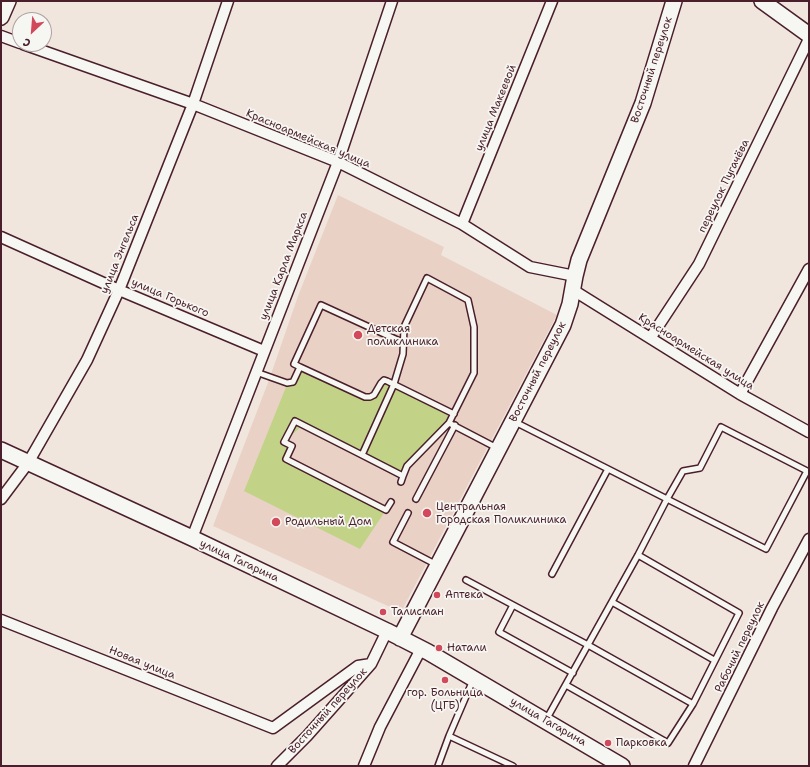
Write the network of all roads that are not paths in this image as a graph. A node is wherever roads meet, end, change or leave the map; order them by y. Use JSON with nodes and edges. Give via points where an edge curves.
{"nodes":[{"id":1,"x":8,"y":1,"type":"edge"},
{"id":2,"x":228,"y":1,"type":"edge"},
{"id":3,"x":392,"y":1,"type":"edge"},
{"id":4,"x":552,"y":1,"type":"edge"},
{"id":5,"x":674,"y":1,"type":"edge"},
{"id":6,"x":762,"y":1,"type":"edge"},
{"id":7,"x":1,"y":18,"type":"edge"},
{"id":8,"x":809,"y":35,"type":"edge"},
{"id":9,"x":1,"y":36,"type":"edge"},
{"id":10,"x":809,"y":39,"type":"edge"},
{"id":11,"x":12,"y":40,"type":"edge"},
{"id":12,"x":44,"y":52,"type":"edge"},
{"id":13,"x":193,"y":104,"type":"junction"},
{"id":14,"x":338,"y":162,"type":"junction"},
{"id":15,"x":462,"y":224,"type":"junction"},
{"id":16,"x":1,"y":237,"type":"edge"},
{"id":17,"x":809,"y":269,"type":"edge"},
{"id":18,"x":574,"y":283,"type":"junction"},
{"id":19,"x":119,"y":290,"type":"junction"},
{"id":20,"x":651,"y":337,"type":"junction"},
{"id":21,"x":404,"y":343,"type":"junction"},
{"id":22,"x":264,"y":351,"type":"junction"},
{"id":23,"x":300,"y":367,"type":"junction"},
{"id":24,"x":256,"y":372,"type":"junction"},
{"id":25,"x":394,"y":384,"type":"junction"},
{"id":26,"x":740,"y":394,"type":"junction"},
{"id":27,"x":454,"y":414,"type":"junction"},
{"id":28,"x":513,"y":422,"type":"junction"},
{"id":29,"x":449,"y":423,"type":"junction"},
{"id":30,"x":455,"y":425,"type":"junction"},
{"id":31,"x":809,"y":432,"type":"edge"},
{"id":32,"x":499,"y":449,"type":"junction"},
{"id":33,"x":1,"y":450,"type":"edge"},
{"id":34,"x":362,"y":455,"type":"junction"},
{"id":35,"x":28,"y":462,"type":"junction"},
{"id":36,"x":608,"y":469,"type":"junction"},
{"id":37,"x":403,"y":476,"type":"junction"},
{"id":38,"x":401,"y":482,"type":"dead end"},
{"id":39,"x":1,"y":499,"type":"edge"},
{"id":40,"x":667,"y":499,"type":"junction"},
{"id":41,"x":416,"y":500,"type":"dead end"},
{"id":42,"x":391,"y":502,"type":"dead end"},
{"id":43,"x":408,"y":513,"type":"dead end"},
{"id":44,"x":192,"y":538,"type":"junction"},
{"id":45,"x":809,"y":539,"type":"edge"},
{"id":46,"x":638,"y":555,"type":"junction"},
{"id":47,"x":438,"y":565,"type":"junction"},
{"id":48,"x":552,"y":574,"type":"dead end"},
{"id":49,"x":466,"y":580,"type":"dead end"},
{"id":50,"x":612,"y":602,"type":"junction"},
{"id":51,"x":513,"y":605,"type":"junction"},
{"id":52,"x":1,"y":620,"type":"edge"},
{"id":53,"x":394,"y":635,"type":"junction"},
{"id":54,"x":588,"y":645,"type":"junction"},
{"id":55,"x":421,"y":649,"type":"junction"},
{"id":56,"x":714,"y":660,"type":"junction"},
{"id":57,"x":371,"y":664,"type":"junction"},
{"id":58,"x":573,"y":673,"type":"junction"},
{"id":59,"x":474,"y":679,"type":"junction"},
{"id":60,"x":566,"y":685,"type":"junction"},
{"id":61,"x":693,"y":704,"type":"junction"},
{"id":62,"x":546,"y":721,"type":"junction"},
{"id":63,"x":449,"y":736,"type":"junction"},
{"id":64,"x":277,"y":766,"type":"edge"},
{"id":65,"x":364,"y":766,"type":"edge"},
{"id":66,"x":438,"y":766,"type":"edge"},
{"id":67,"x":512,"y":766,"type":"edge"},
{"id":68,"x":622,"y":766,"type":"edge"},
{"id":69,"x":694,"y":766,"type":"edge"}],
"edges":[{"from":1,"to":7,"type":"street"},
{"from":2,"to":13,"type":"street","name":"улица Энгельса"},
{"from":3,"to":14,"type":"street","name":"улица Карла Маркса"},
{"from":4,"to":15,"type":"street","name":"улица Макеевой"},
{"from":5,"to":18,"type":"street","name":"Восточный переулок","via":[[643,103],[584,249]]},
{"from":6,"to":8,"type":"street"},
{"from":9,"to":11,"type":"street","name":"Красноармейская улица"},
{"from":10,"to":20,"type":"street","name":"переулок Пугачёва","via":[[699,264]]},
{"from":12,"to":13,"type":"street","name":"Красноармейская улица"},
{"from":13,"to":14,"type":"street","name":"Красноармейская улица"},
{"from":13,"to":19,"type":"street","name":"улица Энгельса"},
{"from":14,"to":15,"type":"street","name":"Красноармейская улица"},
{"from":14,"to":22,"type":"street","name":"улица Карла Маркса"},
{"from":15,"to":18,"type":"street","name":"Красноармейская улица","via":[[530,267]]},
{"from":16,"to":19,"type":"street","name":"улица Горького"},
{"from":17,"to":26,"type":"street"},
{"from":18,"to":20,"type":"street","name":"Красноармейская улица"},
{"from":18,"to":28,"type":"street","name":"Восточный переулок","via":[[563,325]]},
{"from":19,"to":22,"type":"street","name":"улица Горького"},
{"from":19,"to":35,"type":"street","name":"улица Энгельса","via":[[87,360]]},
{"from":20,"to":26,"type":"street","name":"Красноармейская улица"},
{"from":21,"to":23,"type":"lane","via":[[321,304],[294,364]]},
{"from":21,"to":25,"type":"lane"},
{"from":21,"to":27,"type":"lane","via":[[404,326],[427,278],[468,300],[474,327],[474,373]]},
{"from":22,"to":24,"type":"street","name":"улица Карла Маркса"},
{"from":23,"to":24,"type":"lane","via":[[293,382],[287,383]]},
{"from":23,"to":25,"type":"lane","via":[[365,396],[374,395],[384,380]]},
{"from":24,"to":44,"type":"street","name":"улица Карла Маркса"},
{"from":25,"to":27,"type":"lane"},
{"from":25,"to":34,"type":"lane"},
{"from":26,"to":31,"type":"street","name":"Красноармейская улица"},
{"from":27,"to":29,"type":"lane"},
{"from":28,"to":32,"type":"street","name":"Восточный переулок"},
{"from":28,"to":36,"type":"lane"},
{"from":29,"to":30,"type":"lane"},
{"from":29,"to":37,"type":"lane","via":[[407,466]]},
{"from":30,"to":32,"type":"lane"},
{"from":30,"to":41,"type":"lane"},
{"from":32,"to":47,"type":"street","name":"Восточный переулок"},
{"from":33,"to":35,"type":"street","name":"улица Гагарина"},
{"from":34,"to":37,"type":"lane"},
{"from":34,"to":42,"type":"lane","via":[[295,421],[284,442],[292,446],[286,459],[386,510]]},
{"from":35,"to":39,"type":"street","name":"улица Энгельса"},
{"from":35,"to":44,"type":"street","name":"улица Гагарина"},
{"from":36,"to":40,"type":"lane"},
{"from":36,"to":48,"type":"lane"},
{"from":37,"to":38,"type":"lane"},
{"from":40,"to":40,"type":"lane","via":[[683,471],[700,468],[721,427],[807,471],[766,549]]},
{"from":40,"to":46,"type":"lane"},
{"from":43,"to":47,"type":"lane","via":[[393,542]]},
{"from":44,"to":53,"type":"street","name":"улица Гагарина"},
{"from":45,"to":69,"type":"street","name":"Рабочий переулок"},
{"from":46,"to":50,"type":"lane"},
{"from":46,"to":56,"type":"lane","via":[[739,612]]},
{"from":47,"to":53,"type":"street","name":"Восточный переулок"},
{"from":49,"to":51,"type":"lane"},
{"from":50,"to":54,"type":"lane"},
{"from":50,"to":56,"type":"lane"},
{"from":51,"to":54,"type":"lane"},
{"from":51,"to":58,"type":"lane","via":[[499,632]]},
{"from":52,"to":57,"type":"street","name":"Новая улица","via":[[273,728],[358,666]]},
{"from":53,"to":55,"type":"street","name":"улица Гагарина"},
{"from":53,"to":57,"type":"street","name":"Восточный переулок"},
{"from":54,"to":58,"type":"lane"},
{"from":54,"to":61,"type":"lane"},
{"from":55,"to":59,"type":"street","name":"улица Гагарина"},
{"from":55,"to":65,"type":"street","via":[[380,727]]},
{"from":56,"to":61,"type":"lane"},
{"from":57,"to":64,"type":"street","name":"Восточный переулок"},
{"from":58,"to":60,"type":"lane"},
{"from":59,"to":62,"type":"street","name":"улица Гагарина"},
{"from":59,"to":63,"type":"lane"},
{"from":60,"to":61,"type":"lane","via":[[668,743]]},
{"from":60,"to":62,"type":"lane"},
{"from":62,"to":68,"type":"street","name":"улица Гагарина"},
{"from":63,"to":66,"type":"lane"},
{"from":63,"to":67,"type":"lane"}]}
